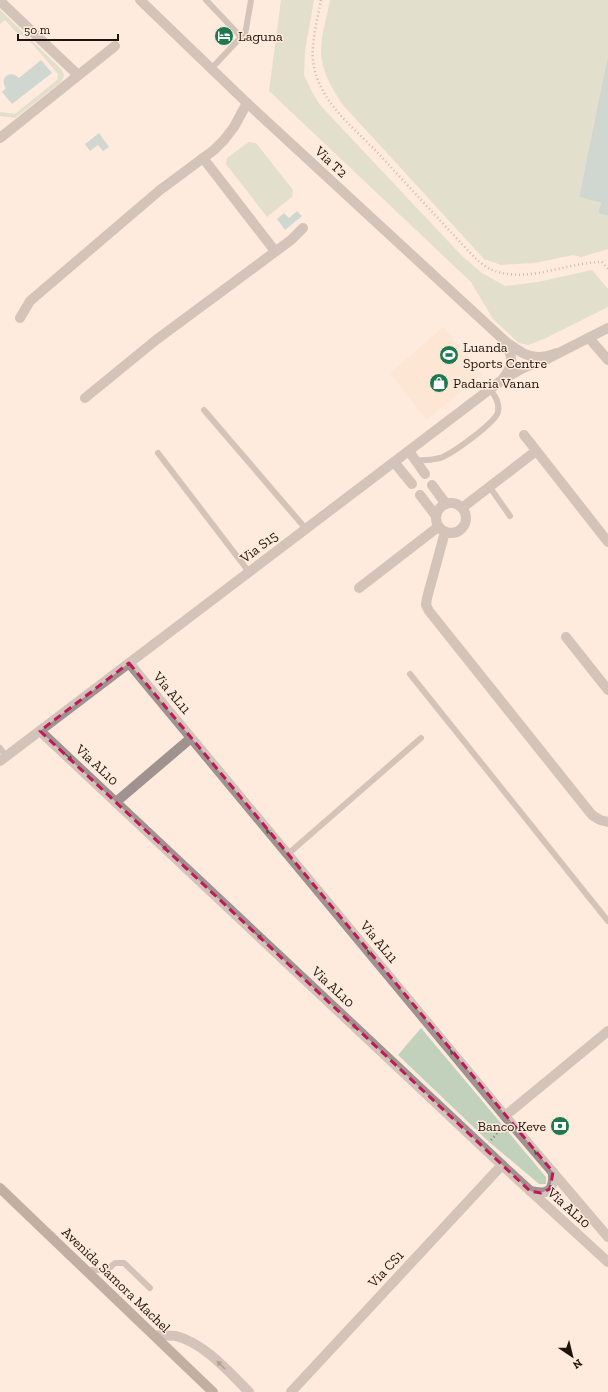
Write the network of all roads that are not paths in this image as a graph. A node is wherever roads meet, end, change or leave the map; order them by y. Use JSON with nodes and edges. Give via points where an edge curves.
{"nodes":[{"id":1,"x":140,"y":0,"type":"edge"},
{"id":2,"x":206,"y":0,"type":"edge"},
{"id":3,"x":251,"y":0,"type":"edge"},
{"id":4,"x":0,"y":2,"type":"edge"},
{"id":5,"x":241,"y":37,"type":"junction"},
{"id":6,"x":115,"y":46,"type":"dead end"},
{"id":7,"x":211,"y":69,"type":"junction"},
{"id":8,"x":78,"y":75,"type":"junction"},
{"id":9,"x":247,"y":103,"type":"junction"},
{"id":10,"x":0,"y":138,"type":"edge"},
{"id":11,"x":202,"y":158,"type":"junction"},
{"id":12,"x":303,"y":228,"type":"dead end"},
{"id":13,"x":274,"y":251,"type":"junction"},
{"id":14,"x":20,"y":318,"type":"dead end"},
{"id":15,"x":608,"y":328,"type":"edge"},
{"id":16,"x":589,"y":338,"type":"junction"},
{"id":17,"x":506,"y":342,"type":"junction"},
{"id":18,"x":558,"y":353,"type":"junction"},
{"id":19,"x":608,"y":360,"type":"edge"},
{"id":20,"x":502,"y":380,"type":"junction"},
{"id":21,"x":490,"y":389,"type":"junction"},
{"id":22,"x":85,"y":398,"type":"dead end"},
{"id":23,"x":204,"y":410,"type":"dead end"},
{"id":24,"x":524,"y":435,"type":"dead end"},
{"id":25,"x":409,"y":451,"type":"junction"},
{"id":26,"x":536,"y":451,"type":"junction"},
{"id":27,"x":158,"y":453,"type":"dead end"},
{"id":28,"x":415,"y":460,"type":"junction"},
{"id":29,"x":394,"y":462,"type":"junction"},
{"id":30,"x":425,"y":474,"type":"dead end"},
{"id":31,"x":412,"y":484,"type":"dead end"},
{"id":32,"x":432,"y":485,"type":"dead end"},
{"id":33,"x":489,"y":486,"type":"junction"},
{"id":34,"x":420,"y":495,"type":"dead end"},
{"id":35,"x":446,"y":504,"type":"junction"},
{"id":36,"x":462,"y":508,"type":"junction"},
{"id":37,"x":436,"y":516,"type":"junction"},
{"id":38,"x":510,"y":516,"type":"dead end"},
{"id":39,"x":306,"y":529,"type":"junction"},
{"id":40,"x":442,"y":529,"type":"junction"},
{"id":41,"x":608,"y":542,"type":"edge"},
{"id":42,"x":249,"y":572,"type":"junction"},
{"id":43,"x":359,"y":588,"type":"dead end"},
{"id":44,"x":566,"y":637,"type":"dead end"},
{"id":45,"x":129,"y":663,"type":"junction"},
{"id":46,"x":410,"y":674,"type":"dead end"},
{"id":47,"x":608,"y":690,"type":"edge"},
{"id":48,"x":40,"y":731,"type":"junction"},
{"id":49,"x":191,"y":738,"type":"junction"},
{"id":50,"x":422,"y":738,"type":"dead end"},
{"id":51,"x":2,"y":755,"type":"edge"},
{"id":52,"x":116,"y":802,"type":"junction"},
{"id":53,"x":608,"y":822,"type":"edge"},
{"id":54,"x":288,"y":854,"type":"junction"},
{"id":55,"x":608,"y":921,"type":"edge"},
{"id":56,"x":608,"y":1031,"type":"edge"},
{"id":57,"x":507,"y":1118,"type":"junction"},
{"id":58,"x":502,"y":1165,"type":"junction"},
{"id":59,"x":553,"y":1172,"type":"junction"},
{"id":60,"x":0,"y":1188,"type":"edge"},
{"id":61,"x":530,"y":1191,"type":"junction"},
{"id":62,"x":608,"y":1237,"type":"edge"},
{"id":63,"x":608,"y":1262,"type":"edge"},
{"id":64,"x":86,"y":1270,"type":"junction"},
{"id":65,"x":150,"y":1288,"type":"dead end"},
{"id":66,"x":154,"y":1335,"type":"junction"},
{"id":67,"x":213,"y":1392,"type":"edge"},
{"id":68,"x":249,"y":1392,"type":"edge"},
{"id":69,"x":291,"y":1392,"type":"edge"}],
"edges":[{"from":1,"to":7,"type":"street","name":"Via T2"},
{"from":2,"to":5,"type":"lane"},
{"from":3,"to":5,"type":"lane","via":[[246,29]]},
{"from":4,"to":8,"type":"street"},
{"from":5,"to":7,"type":"lane"},
{"from":6,"to":8,"type":"street"},
{"from":7,"to":9,"type":"street","name":"Via T2"},
{"from":8,"to":10,"type":"street"},
{"from":9,"to":11,"type":"street","via":[[224,140]]},
{"from":9,"to":17,"type":"street","name":"Via T2"},
{"from":11,"to":13,"type":"street"},
{"from":11,"to":14,"type":"street","via":[[30,301]]},
{"from":12,"to":13,"type":"street"},
{"from":13,"to":22,"type":"street","via":[[156,340]]},
{"from":15,"to":16,"type":"street"},
{"from":16,"to":18,"type":"street"},
{"from":16,"to":19,"type":"street"},
{"from":17,"to":18,"type":"street","name":"Via T2","via":[[529,356],[540,357]]},
{"from":17,"to":20,"type":"street","name":"Via S15","via":[[512,359],[510,370]]},
{"from":18,"to":20,"type":"street"},
{"from":20,"to":21,"type":"street","name":"Via S15"},
{"from":21,"to":25,"type":"street","name":"Via S15"},
{"from":21,"to":28,"type":"lane","via":[[497,398],[498,412],[493,420],[461,446],[441,457],[426,461]]},
{"from":23,"to":39,"type":"lane"},
{"from":24,"to":26,"type":"street"},
{"from":25,"to":28,"type":"street"},
{"from":25,"to":29,"type":"street","name":"Via S15"},
{"from":26,"to":33,"type":"street"},
{"from":26,"to":41,"type":"street"},
{"from":27,"to":42,"type":"lane"},
{"from":28,"to":30,"type":"street"},
{"from":29,"to":31,"type":"street"},
{"from":29,"to":39,"type":"street","name":"Via S15"},
{"from":32,"to":35,"type":"street"},
{"from":33,"to":36,"type":"street"},
{"from":33,"to":38,"type":"lane"},
{"from":34,"to":37,"type":"street"},
{"from":35,"to":36,"type":"street","via":[[453,503]]},
{"from":35,"to":37,"type":"street"},
{"from":36,"to":40,"type":"street","via":[[465,515],[463,527],[453,533]]},
{"from":37,"to":40,"type":"street","via":[[436,522]]},
{"from":39,"to":42,"type":"street","name":"Via S15"},
{"from":40,"to":43,"type":"street"},
{"from":40,"to":53,"type":"street","via":[[427,598],[428,611],[592,815]]},
{"from":42,"to":45,"type":"street","name":"Via S15"},
{"from":44,"to":47,"type":"street"},
{"from":45,"to":48,"type":"street","name":"Via S15"},
{"from":45,"to":49,"type":"street","name":"Via AL11"},
{"from":46,"to":55,"type":"lane"},
{"from":48,"to":51,"type":"street","name":"Via S15"},
{"from":48,"to":52,"type":"street","name":"Via AL10","one_way":true},
{"from":49,"to":52,"type":"street"},
{"from":54,"to":49,"type":"street","name":"Via AL11","one_way":true},
{"from":50,"to":54,"type":"lane"},
{"from":52,"to":58,"type":"street","name":"Via AL10","one_way":true},
{"from":57,"to":54,"type":"street","name":"Via AL11","one_way":true},
{"from":56,"to":57,"type":"street"},
{"from":59,"to":57,"type":"street","name":"Via AL11","one_way":true},
{"from":58,"to":61,"type":"street","name":"Via AL10"},
{"from":58,"to":69,"type":"street","name":"Via CS1"},
{"from":59,"to":61,"type":"street","via":[[554,1182],[550,1189],[541,1193]]},
{"from":59,"to":62,"type":"street","name":"Via AL11"},
{"from":60,"to":64,"type":"main road","name":"Avenida Samora Machel"},
{"from":61,"to":63,"type":"street","name":"Via AL10"},
{"from":64,"to":65,"type":"lane","via":[[107,1270],[115,1263],[124,1263]]},
{"from":64,"to":66,"type":"main road","name":"Avenida Samora Machel"},
{"from":66,"to":67,"type":"main road","name":"Avenida Samora Machel"},
{"from":68,"to":66,"type":"street","one_way":true,"via":[[216,1359],[193,1344],[175,1336]]}]}
